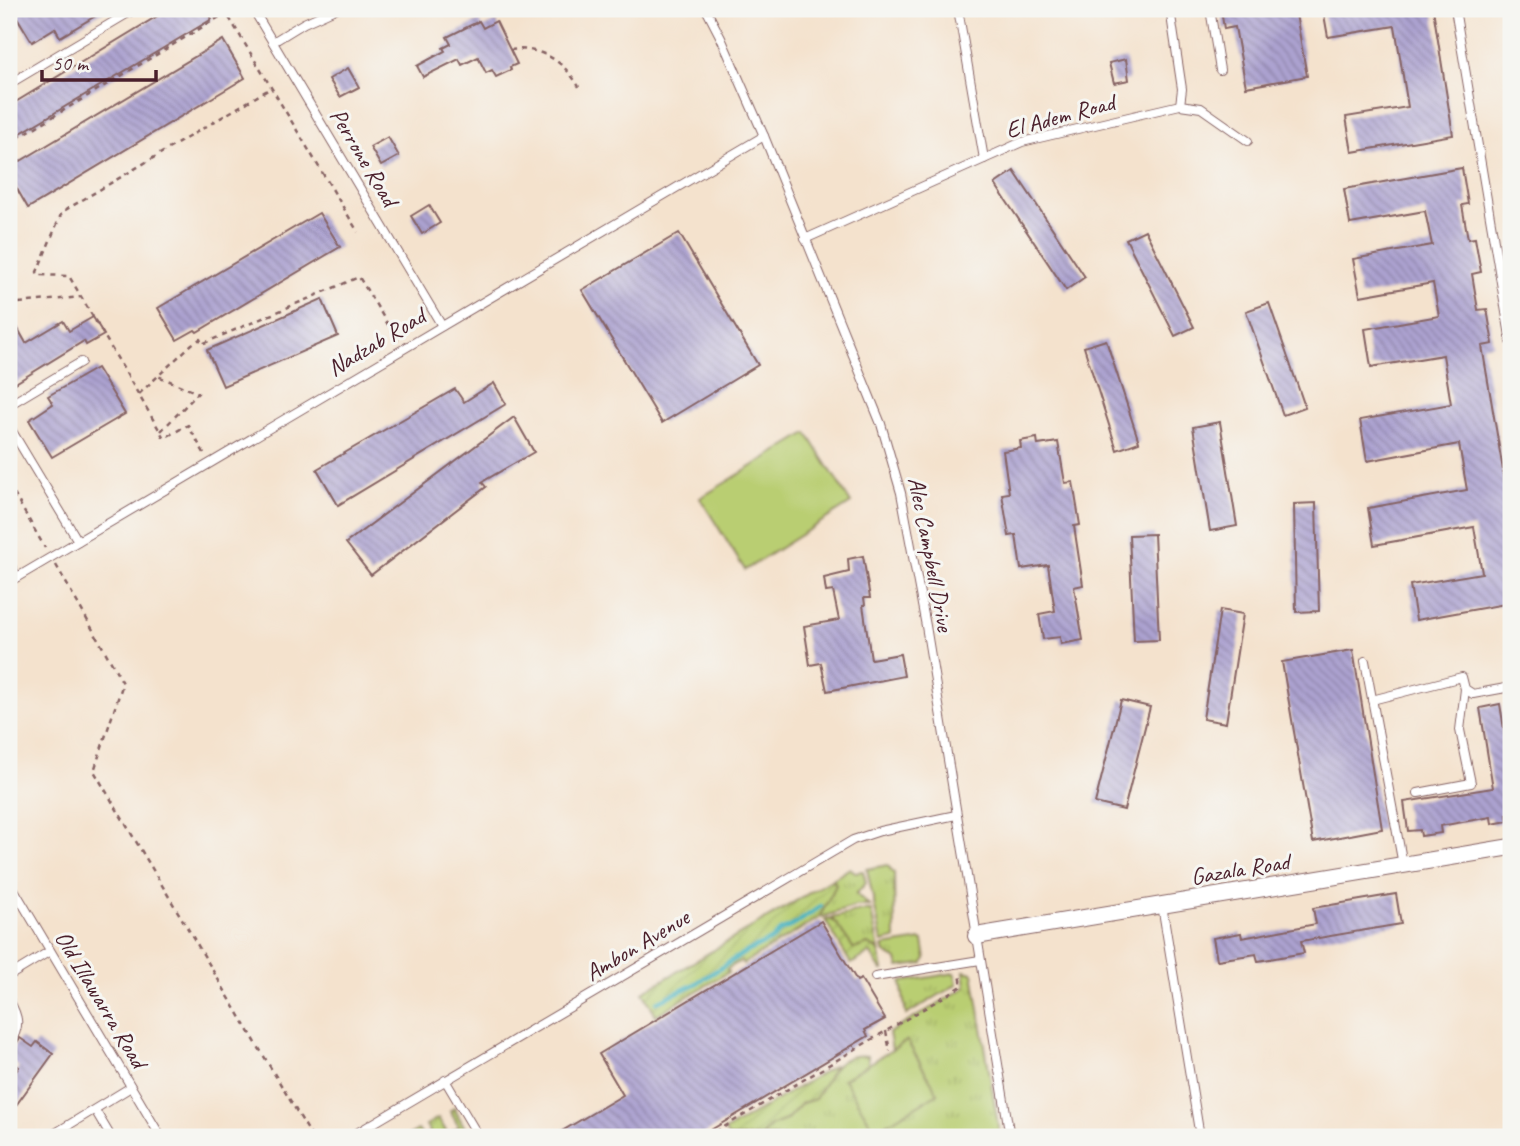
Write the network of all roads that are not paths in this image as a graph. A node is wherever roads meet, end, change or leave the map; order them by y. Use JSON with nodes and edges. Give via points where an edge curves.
{"nodes":[{"id":1,"x":135,"y":9,"type":"edge"},
{"id":2,"x":253,"y":9,"type":"edge"},
{"id":3,"x":335,"y":9,"type":"edge"},
{"id":4,"x":706,"y":9,"type":"edge"},
{"id":5,"x":958,"y":9,"type":"edge"},
{"id":6,"x":1170,"y":9,"type":"edge"},
{"id":7,"x":1210,"y":9,"type":"edge"},
{"id":8,"x":1455,"y":9,"type":"edge"},
{"id":9,"x":272,"y":42,"type":"junction"},
{"id":10,"x":1220,"y":70,"type":"dead end"},
{"id":11,"x":9,"y":83,"type":"edge"},
{"id":12,"x":1180,"y":105,"type":"junction"},
{"id":13,"x":764,"y":136,"type":"junction"},
{"id":14,"x":1248,"y":141,"type":"dead end"},
{"id":15,"x":985,"y":159,"type":"junction"},
{"id":16,"x":805,"y":239,"type":"junction"},
{"id":17,"x":442,"y":326,"type":"junction"},
{"id":18,"x":1511,"y":342,"type":"edge"},
{"id":19,"x":81,"y":362,"type":"dead end"},
{"id":20,"x":9,"y":405,"type":"edge"},
{"id":21,"x":9,"y":426,"type":"edge"},
{"id":22,"x":78,"y":541,"type":"junction"},
{"id":23,"x":9,"y":563,"type":"edge"},
{"id":24,"x":17,"y":577,"type":"junction"},
{"id":25,"x":9,"y":582,"type":"edge"},
{"id":26,"x":1365,"y":662,"type":"dead end"},
{"id":27,"x":1511,"y":687,"type":"edge"},
{"id":28,"x":1465,"y":689,"type":"junction"},
{"id":29,"x":1372,"y":700,"type":"junction"},
{"id":30,"x":1418,"y":793,"type":"dead end"},
{"id":31,"x":956,"y":815,"type":"junction"},
{"id":32,"x":1511,"y":847,"type":"edge"},
{"id":33,"x":1403,"y":865,"type":"junction"},
{"id":34,"x":9,"y":881,"type":"edge"},
{"id":35,"x":1162,"y":905,"type":"junction"},
{"id":36,"x":976,"y":936,"type":"junction"},
{"id":37,"x":50,"y":951,"type":"junction"},
{"id":38,"x":980,"y":960,"type":"junction"},
{"id":39,"x":9,"y":976,"type":"edge"},
{"id":40,"x":875,"y":977,"type":"dead end"},
{"id":41,"x":9,"y":1000,"type":"edge"},
{"id":42,"x":9,"y":1044,"type":"edge"},
{"id":43,"x":445,"y":1080,"type":"junction"},
{"id":44,"x":131,"y":1087,"type":"junction"},
{"id":45,"x":94,"y":1110,"type":"junction"},
{"id":46,"x":49,"y":1137,"type":"edge"},
{"id":47,"x":111,"y":1137,"type":"edge"},
{"id":48,"x":161,"y":1137,"type":"edge"},
{"id":49,"x":350,"y":1137,"type":"edge"},
{"id":50,"x":479,"y":1137,"type":"edge"},
{"id":51,"x":1010,"y":1137,"type":"edge"},
{"id":52,"x":1200,"y":1137,"type":"edge"}],
"edges":[{"from":1,"to":11,"type":"lane"},
{"from":2,"to":9,"type":"lane","name":"Perrone Road"},
{"from":3,"to":9,"type":"lane"},
{"from":4,"to":13,"type":"lane","name":"Alec Campbell Drive"},
{"from":5,"to":15,"type":"lane"},
{"from":6,"to":12,"type":"lane","via":[[1182,89]]},
{"from":7,"to":10,"type":"lane"},
{"from":8,"to":18,"type":"lane"},
{"from":9,"to":17,"type":"lane","name":"Perrone Road"},
{"from":12,"to":14,"type":"lane","via":[[1202,108]]},
{"from":12,"to":15,"type":"lane","name":"El Adem Road","via":[[1023,142]]},
{"from":13,"to":16,"type":"lane","name":"Alec Campbell Drive"},
{"from":13,"to":17,"type":"lane","name":"Nadzab Road"},
{"from":15,"to":16,"type":"lane","name":"El Adem Road"},
{"from":16,"to":31,"type":"lane","name":"Alec Campbell Drive","via":[[881,424],[901,493]]},
{"from":17,"to":22,"type":"lane","name":"Nadzab Road"},
{"from":19,"to":20,"type":"lane"},
{"from":21,"to":22,"type":"lane"},
{"from":22,"to":24,"type":"lane","name":"Nadzab Road"},
{"from":23,"to":24,"type":"lane"},
{"from":24,"to":25,"type":"lane","name":"Nadzab Road"},
{"from":26,"to":29,"type":"lane"},
{"from":27,"to":28,"type":"lane","via":[[1473,694]]},
{"from":28,"to":29,"type":"lane","via":[[1462,677]]},
{"from":28,"to":30,"type":"lane","via":[[1460,730],[1471,783]]},
{"from":29,"to":33,"type":"lane"},
{"from":31,"to":36,"type":"lane","name":"Alec Campbell Drive"},
{"from":31,"to":43,"type":"lane","name":"Ambon Avenue","via":[[853,839]]},
{"from":32,"to":33,"type":"street","name":"Gazala Road"},
{"from":33,"to":35,"type":"street","name":"Gazala Road"},
{"from":34,"to":37,"type":"lane","name":"Old Illawarra Road"},
{"from":35,"to":36,"type":"street","name":"Gazala Road"},
{"from":35,"to":52,"type":"lane"},
{"from":36,"to":38,"type":"lane","name":"Alec Campbell Drive"},
{"from":37,"to":39,"type":"lane"},
{"from":37,"to":44,"type":"lane","name":"Old Illawarra Road"},
{"from":38,"to":40,"type":"lane"},
{"from":38,"to":51,"type":"lane","name":"Alec Campbell Drive"},
{"from":41,"to":42,"type":"lane","via":[[19,1023]]},
{"from":43,"to":49,"type":"lane","name":"Ambon Avenue"},
{"from":43,"to":50,"type":"lane"},
{"from":44,"to":45,"type":"lane"},
{"from":44,"to":48,"type":"lane","name":"Old Illawarra Road"},
{"from":45,"to":46,"type":"lane"},
{"from":45,"to":47,"type":"lane"}]}
